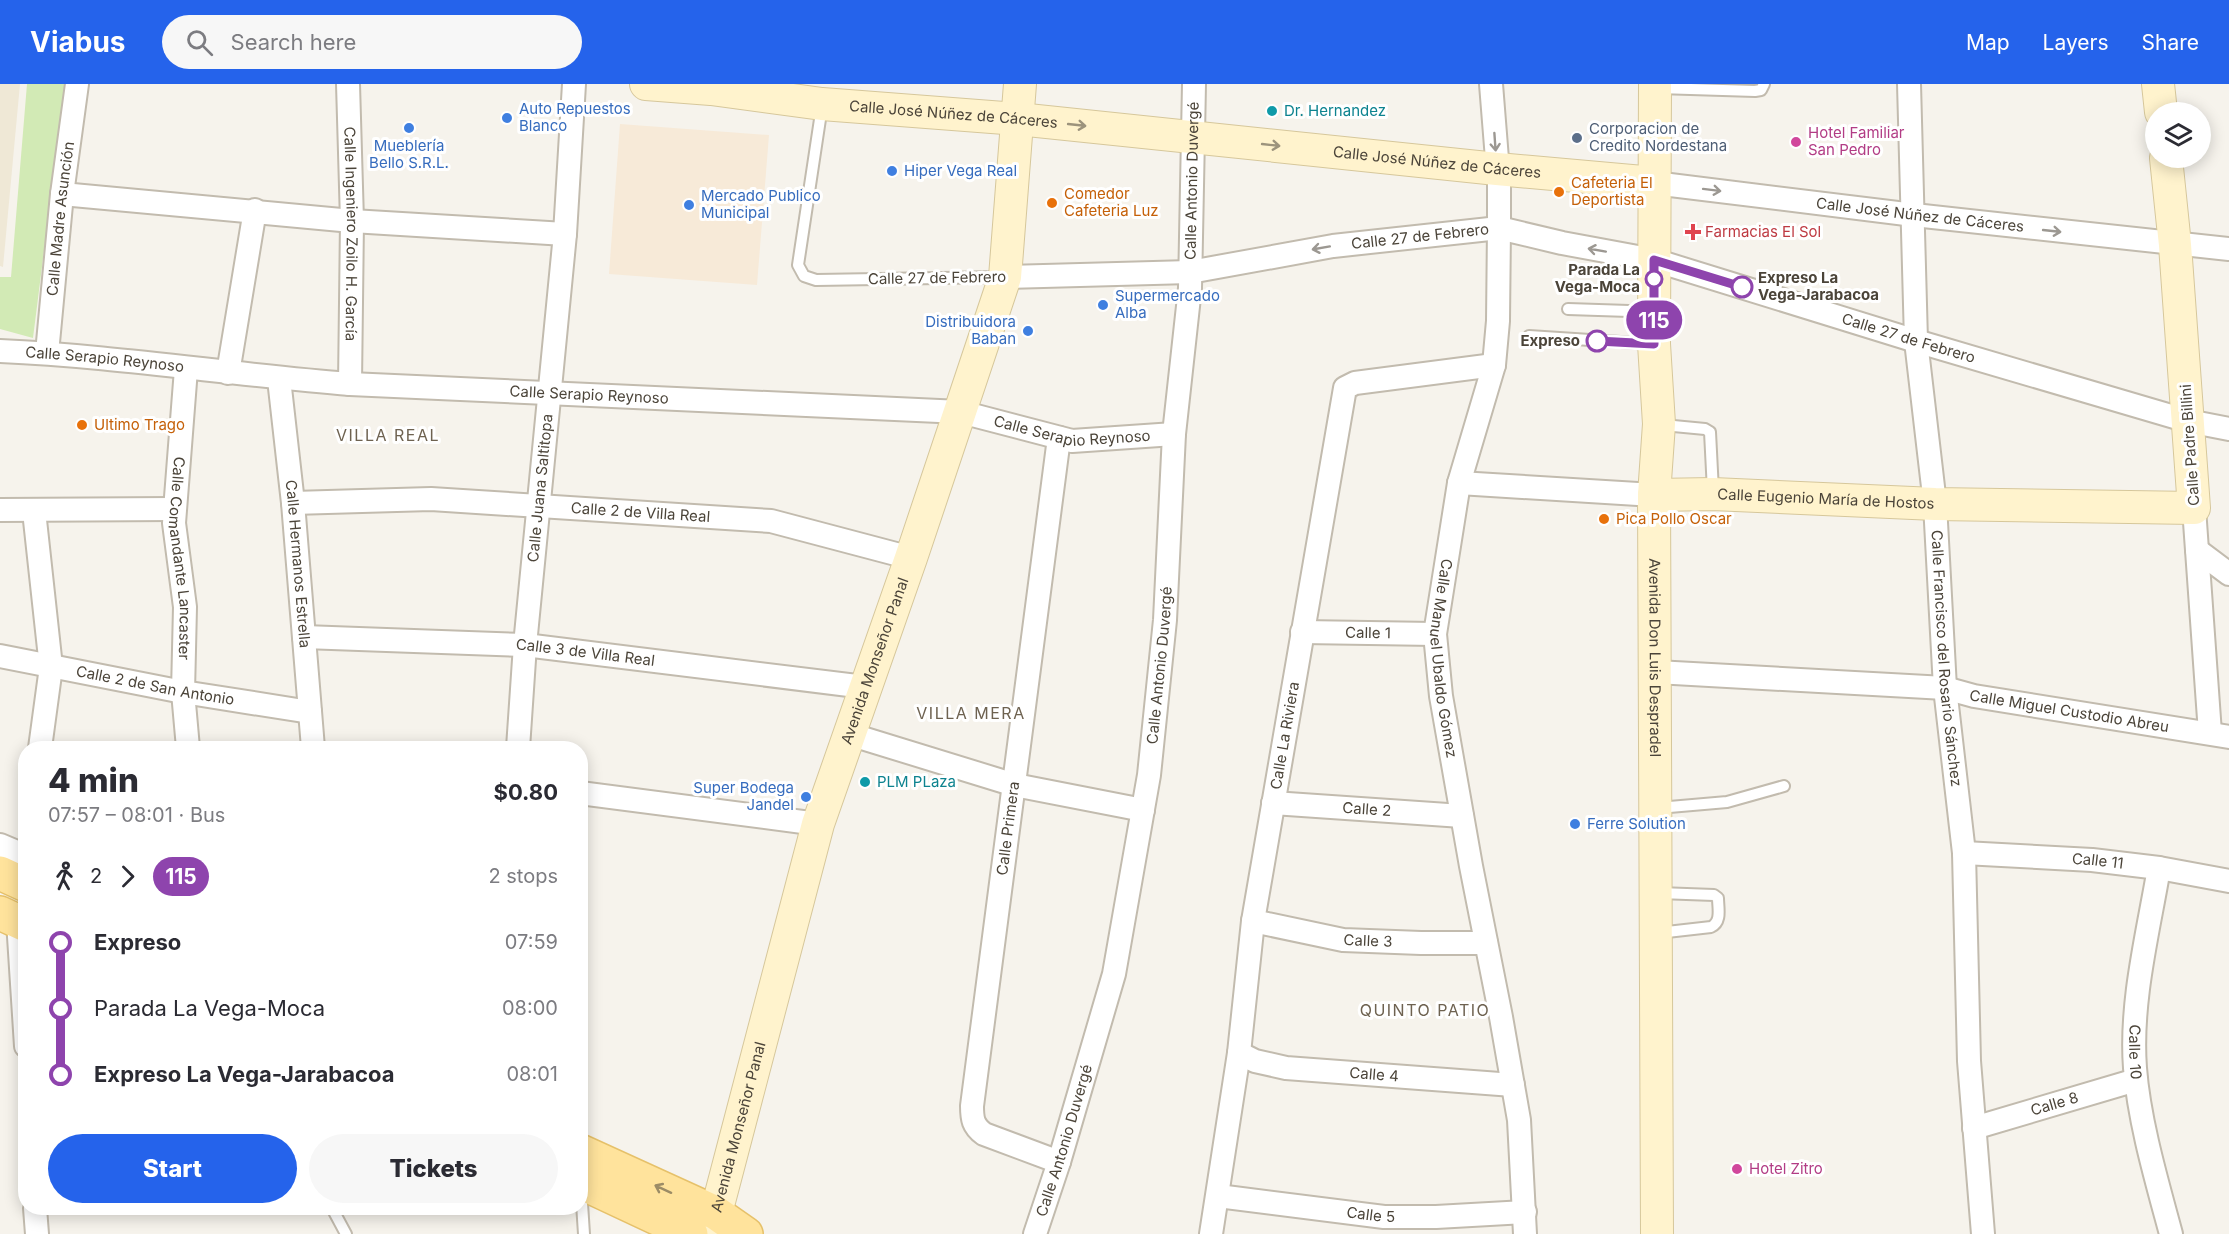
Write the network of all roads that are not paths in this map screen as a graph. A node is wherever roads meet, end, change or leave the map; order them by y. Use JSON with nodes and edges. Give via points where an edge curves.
{"nodes":[{"id":1,"x":76,"y":84,"type":"edge"},
{"id":2,"x":348,"y":84,"type":"edge"},
{"id":3,"x":574,"y":84,"type":"edge"},
{"id":4,"x":646,"y":84,"type":"edge"},
{"id":5,"x":1020,"y":84,"type":"edge"},
{"id":6,"x":1194,"y":84,"type":"edge"},
{"id":7,"x":1491,"y":84,"type":"edge"},
{"id":8,"x":1764,"y":84,"type":"edge"},
{"id":9,"x":1909,"y":84,"type":"edge"},
{"id":10,"x":2158,"y":84,"type":"edge"},
{"id":11,"x":1655,"y":86,"type":"edge"},
{"id":12,"x":711,"y":87,"type":"edge"},
{"id":13,"x":822,"y":94,"type":"edge"},
{"id":14,"x":2160,"y":102,"type":"edge"},
{"id":15,"x":1018,"y":119,"type":"junction"},
{"id":16,"x":1192,"y":137,"type":"junction"},
{"id":17,"x":2167,"y":168,"type":"edge"},
{"id":18,"x":1497,"y":169,"type":"junction"},
{"id":19,"x":1654,"y":183,"type":"junction"},
{"id":20,"x":62,"y":194,"type":"junction"},
{"id":21,"x":255,"y":210,"type":"junction"},
{"id":22,"x":1914,"y":215,"type":"junction"},
{"id":23,"x":352,"y":221,"type":"junction"},
{"id":24,"x":1499,"y":228,"type":"junction"},
{"id":25,"x":565,"y":234,"type":"junction"},
{"id":26,"x":2175,"y":245,"type":"junction"},
{"id":27,"x":2229,"y":249,"type":"edge"},
{"id":28,"x":1654,"y":260,"type":"junction"},
{"id":29,"x":1190,"y":272,"type":"junction"},
{"id":30,"x":1005,"y":277,"type":"junction"},
{"id":31,"x":1568,"y":309,"type":"dead end"},
{"id":32,"x":1654,"y":310,"type":"junction"},
{"id":33,"x":1529,"y":336,"type":"dead end"},
{"id":34,"x":1917,"y":341,"type":"junction"},
{"id":35,"x":1654,"y":344,"type":"junction"},
{"id":36,"x":0,"y":351,"type":"edge"},
{"id":37,"x":46,"y":353,"type":"junction"},
{"id":38,"x":1494,"y":365,"type":"junction"},
{"id":39,"x":186,"y":369,"type":"junction"},
{"id":40,"x":228,"y":373,"type":"junction"},
{"id":41,"x":279,"y":379,"type":"junction"},
{"id":42,"x":350,"y":384,"type":"junction"},
{"id":43,"x":549,"y":393,"type":"junction"},
{"id":44,"x":960,"y":412,"type":"junction"},
{"id":45,"x":2188,"y":421,"type":"junction"},
{"id":46,"x":1659,"y":424,"type":"junction"},
{"id":47,"x":2229,"y":429,"type":"edge"},
{"id":48,"x":1174,"y":434,"type":"junction"},
{"id":49,"x":1059,"y":438,"type":"junction"},
{"id":50,"x":1459,"y":483,"type":"junction"},
{"id":51,"x":1713,"y":494,"type":"junction"},
{"id":52,"x":1654,"y":495,"type":"junction"},
{"id":53,"x":293,"y":503,"type":"junction"},
{"id":54,"x":1935,"y":504,"type":"junction"},
{"id":55,"x":539,"y":506,"type":"junction"},
{"id":56,"x":2194,"y":508,"type":"junction"},
{"id":57,"x":174,"y":509,"type":"junction"},
{"id":58,"x":0,"y":510,"type":"edge"},
{"id":59,"x":34,"y":511,"type":"junction"},
{"id":60,"x":2197,"y":550,"type":"junction"},
{"id":61,"x":911,"y":558,"type":"junction"},
{"id":62,"x":2229,"y":574,"type":"edge"},
{"id":63,"x":1302,"y":632,"type":"junction"},
{"id":64,"x":1435,"y":634,"type":"junction"},
{"id":65,"x":304,"y":637,"type":"junction"},
{"id":66,"x":525,"y":645,"type":"junction"},
{"id":67,"x":0,"y":656,"type":"edge"},
{"id":68,"x":51,"y":667,"type":"junction"},
{"id":69,"x":1656,"y":672,"type":"junction"},
{"id":70,"x":865,"y":687,"type":"junction"},
{"id":71,"x":1945,"y":688,"type":"junction"},
{"id":72,"x":183,"y":692,"type":"junction"},
{"id":73,"x":310,"y":712,"type":"junction"},
{"id":74,"x":849,"y":734,"type":"junction"},
{"id":75,"x":2220,"y":735,"type":"edge"},
{"id":76,"x":41,"y":741,"type":"edge"},
{"id":77,"x":187,"y":741,"type":"edge"},
{"id":78,"x":313,"y":741,"type":"edge"},
{"id":79,"x":518,"y":741,"type":"edge"},
{"id":80,"x":1015,"y":785,"type":"junction"},
{"id":81,"x":1784,"y":786,"type":"dead end"},
{"id":82,"x":588,"y":794,"type":"edge"},
{"id":83,"x":1273,"y":803,"type":"junction"},
{"id":84,"x":1656,"y":808,"type":"junction"},
{"id":85,"x":1143,"y":810,"type":"junction"},
{"id":86,"x":1462,"y":816,"type":"junction"},
{"id":87,"x":818,"y":824,"type":"junction"},
{"id":88,"x":0,"y":844,"type":"edge"},
{"id":89,"x":18,"y":853,"type":"edge"},
{"id":90,"x":1964,"y":853,"type":"junction"},
{"id":91,"x":2159,"y":868,"type":"junction"},
{"id":92,"x":0,"y":873,"type":"edge"},
{"id":93,"x":18,"y":881,"type":"edge"},
{"id":94,"x":2229,"y":881,"type":"edge"},
{"id":95,"x":1655,"y":893,"type":"junction"},
{"id":96,"x":15,"y":920,"type":"edge"},
{"id":97,"x":1253,"y":921,"type":"junction"},
{"id":98,"x":1656,"y":933,"type":"junction"},
{"id":99,"x":1486,"y":943,"type":"junction"},
{"id":100,"x":18,"y":954,"type":"edge"},
{"id":101,"x":1239,"y":1053,"type":"junction"},
{"id":102,"x":2136,"y":1080,"type":"junction"},
{"id":103,"x":1513,"y":1085,"type":"junction"},
{"id":104,"x":1974,"y":1128,"type":"junction"},
{"id":105,"x":588,"y":1155,"type":"edge"},
{"id":106,"x":1059,"y":1162,"type":"junction"},
{"id":107,"x":588,"y":1186,"type":"edge"},
{"id":108,"x":1218,"y":1196,"type":"junction"},
{"id":109,"x":36,"y":1215,"type":"edge"},
{"id":110,"x":336,"y":1215,"type":"edge"},
{"id":111,"x":583,"y":1215,"type":"edge"},
{"id":112,"x":711,"y":1223,"type":"edge"},
{"id":113,"x":1525,"y":1223,"type":"edge"},
{"id":114,"x":37,"y":1234,"type":"edge"},
{"id":115,"x":346,"y":1234,"type":"edge"},
{"id":116,"x":584,"y":1234,"type":"edge"},
{"id":117,"x":691,"y":1234,"type":"edge"},
{"id":118,"x":746,"y":1234,"type":"edge"},
{"id":119,"x":1035,"y":1234,"type":"edge"},
{"id":120,"x":1211,"y":1234,"type":"edge"},
{"id":121,"x":1657,"y":1234,"type":"edge"},
{"id":122,"x":1983,"y":1234,"type":"edge"},
{"id":123,"x":2171,"y":1234,"type":"edge"}],
"edges":[{"from":1,"to":20,"type":"street","name":"Calle Madre Asunción"},
{"from":2,"to":23,"type":"street","name":"Calle Ingeniero Zoilo H. García"},
{"from":3,"to":25,"type":"street","name":"Calle Juana Saltitopa"},
{"from":4,"to":12,"type":"main road","name":"Calle José Núñez de Cáceres"},
{"from":5,"to":15,"type":"main road","name":"Avenida Monseñor Panal"},
{"from":6,"to":16,"type":"street","name":"Calle Antonio Duvergé"},
{"from":7,"to":18,"type":"street","name":"Calle Manuel Ubaldo Gómez","one_way":true},
{"from":8,"to":11,"type":"lane","via":[[1755,92]]},
{"from":9,"to":22,"type":"street","name":"Calle Francisco del Rosario Sánchez"},
{"from":10,"to":14,"type":"main road"},
{"from":11,"to":19,"type":"main road","name":"Avenida Don Luis Despradel"},
{"from":12,"to":13,"type":"main road","name":"Calle José Núñez de Cáceres"},
{"from":13,"to":15,"type":"main road","name":"Calle José Núñez de Cáceres"},
{"from":13,"to":30,"type":"lane","name":"Calle 27 de Febrero","via":[[798,265],[804,276],[816,280]]},
{"from":15,"to":16,"type":"main road","name":"Calle José Núñez de Cáceres","one_way":true},
{"from":15,"to":30,"type":"main road","name":"Avenida Monseñor Panal"},
{"from":16,"to":18,"type":"main road","name":"Calle José Núñez de Cáceres","one_way":true},
{"from":16,"to":29,"type":"street","name":"Calle Antonio Duvergé"},
{"from":17,"to":26,"type":"main road","name":"Calle Padre Billini"},
{"from":18,"to":19,"type":"main road","name":"Calle José Núñez de Cáceres"},
{"from":18,"to":24,"type":"street","name":"Calle Manuel Ubaldo Gómez"},
{"from":19,"to":22,"type":"street","name":"Calle José Núñez de Cáceres","one_way":true},
{"from":19,"to":28,"type":"main road","name":"Avenida Don Luis Despradel"},
{"from":20,"to":21,"type":"street"},
{"from":20,"to":37,"type":"street","name":"Calle Madre Asunción"},
{"from":21,"to":23,"type":"street"},
{"from":21,"to":40,"type":"street"},
{"from":22,"to":26,"type":"street","name":"Calle José Núñez de Cáceres","one_way":true},
{"from":22,"to":34,"type":"street","name":"Calle Francisco del Rosario Sánchez"},
{"from":23,"to":25,"type":"street"},
{"from":23,"to":42,"type":"street","name":"Calle Ingeniero Zoilo H. García"},
{"from":28,"to":24,"type":"street","name":"Calle 27 de Febrero","one_way":true},
{"from":24,"to":29,"type":"street","name":"Calle 27 de Febrero","one_way":true,"via":[[1333,246]]},
{"from":24,"to":38,"type":"street","name":"Calle Manuel Ubaldo Gómez"},
{"from":25,"to":43,"type":"street","name":"Calle Juana Saltitopa"},
{"from":26,"to":27,"type":"street","name":"Calle José Núñez de Cáceres"},
{"from":26,"to":45,"type":"main road","name":"Calle Padre Billini"},
{"from":28,"to":32,"type":"main road","name":"Avenida Don Luis Despradel"},
{"from":28,"to":34,"type":"street","name":"Calle 27 de Febrero"},
{"from":29,"to":30,"type":"street","name":"Calle 27 de Febrero"},
{"from":29,"to":48,"type":"street","name":"Calle Antonio Duvergé"},
{"from":30,"to":44,"type":"main road","name":"Avenida Monseñor Panal"},
{"from":31,"to":32,"type":"lane"},
{"from":32,"to":35,"type":"main road","name":"Avenida Don Luis Despradel"},
{"from":33,"to":35,"type":"lane"},
{"from":34,"to":45,"type":"street","name":"Calle 27 de Febrero"},
{"from":34,"to":54,"type":"street","name":"Calle Francisco del Rosario Sánchez"},
{"from":35,"to":46,"type":"main road","name":"Avenida Don Luis Despradel"},
{"from":36,"to":37,"type":"street","name":"Calle Serapio Reynoso"},
{"from":37,"to":39,"type":"street","name":"Calle Serapio Reynoso"},
{"from":38,"to":50,"type":"street","name":"Calle Manuel Ubaldo Gómez"},
{"from":38,"to":63,"type":"street","name":"Calle La Riviera","via":[[1356,383],[1345,388]]},
{"from":39,"to":40,"type":"street","name":"Calle Serapio Reynoso"},
{"from":39,"to":57,"type":"street","name":"Calle Comandante Lancaster"},
{"from":40,"to":41,"type":"street","name":"Calle Serapio Reynoso"},
{"from":41,"to":42,"type":"street","name":"Calle Serapio Reynoso"},
{"from":41,"to":53,"type":"street","name":"Calle Hermanos Estrella"},
{"from":42,"to":43,"type":"street","name":"Calle Serapio Reynoso"},
{"from":43,"to":44,"type":"street","name":"Calle Serapio Reynoso"},
{"from":43,"to":55,"type":"street","name":"Calle Juana Saltitopa"},
{"from":44,"to":49,"type":"street","name":"Calle Serapio Reynoso"},
{"from":44,"to":61,"type":"main road","name":"Avenida Monseñor Panal"},
{"from":45,"to":47,"type":"street","name":"Calle 27 de Febrero"},
{"from":45,"to":56,"type":"main road","name":"Calle Padre Billini"},
{"from":46,"to":51,"type":"lane","via":[[1710,432]]},
{"from":46,"to":52,"type":"main road","name":"Avenida Don Luis Despradel"},
{"from":48,"to":49,"type":"street","name":"Calle Serapio Reynoso","via":[[1072,441]]},
{"from":48,"to":85,"type":"street","name":"Calle Antonio Duvergé","via":[[1165,620]]},
{"from":49,"to":80,"type":"street","name":"Calle Primera"},
{"from":50,"to":52,"type":"street","name":"Calle Eugenio María de Hostos"},
{"from":50,"to":64,"type":"street","name":"Calle Manuel Ubaldo Gómez"},
{"from":51,"to":52,"type":"main road","name":"Calle Eugenio María de Hostos"},
{"from":51,"to":54,"type":"main road","name":"Calle Eugenio María de Hostos"},
{"from":52,"to":69,"type":"main road","name":"Avenida Don Luis Despradel"},
{"from":53,"to":55,"type":"street","name":"Calle 2 de Villa Real","via":[[431,500]]},
{"from":53,"to":65,"type":"street","name":"Calle Hermanos Estrella"},
{"from":54,"to":56,"type":"main road","name":"Calle Eugenio María de Hostos"},
{"from":54,"to":71,"type":"street","name":"Calle Francisco del Rosario Sánchez"},
{"from":55,"to":61,"type":"street","name":"Calle 2 de Villa Real","via":[[771,521]]},
{"from":55,"to":66,"type":"street","name":"Calle Juana Saltitopa"},
{"from":56,"to":60,"type":"street","name":"Calle Padre Billini"},
{"from":57,"to":59,"type":"street"},
{"from":57,"to":72,"type":"street","name":"Calle Comandante Lancaster","via":[[185,607]]},
{"from":58,"to":59,"type":"street"},
{"from":59,"to":68,"type":"street"},
{"from":60,"to":62,"type":"street"},
{"from":60,"to":75,"type":"street","name":"Calle Padre Billini"},
{"from":61,"to":70,"type":"main road","name":"Avenida Monseñor Panal"},
{"from":63,"to":64,"type":"street","name":"Calle 1"},
{"from":63,"to":83,"type":"street","name":"Calle La Riviera"},
{"from":64,"to":86,"type":"street","name":"Calle Manuel Ubaldo Gómez","via":[[1441,696]]},
{"from":65,"to":66,"type":"street","name":"Calle 3 de Villa Real"},
{"from":65,"to":73,"type":"street","name":"Calle Hermanos Estrella"},
{"from":66,"to":70,"type":"street","name":"Calle 3 de Villa Real"},
{"from":66,"to":79,"type":"street","name":"Calle Juana Saltitopa"},
{"from":67,"to":68,"type":"street","name":"Calle 2 de San Antonio"},
{"from":68,"to":72,"type":"street","name":"Calle 2 de San Antonio"},
{"from":68,"to":76,"type":"street"},
{"from":69,"to":71,"type":"street","name":"Calle Miguel Custodio Abreu"},
{"from":69,"to":84,"type":"main road","name":"Avenida Don Luis Despradel"},
{"from":70,"to":74,"type":"main road","name":"Avenida Monseñor Panal"},
{"from":71,"to":75,"type":"street","name":"Calle Miguel Custodio Abreu","via":[[1974,696]]},
{"from":71,"to":90,"type":"street","name":"Calle Francisco del Rosario Sánchez"},
{"from":72,"to":73,"type":"street","name":"Calle 2 de San Antonio"},
{"from":72,"to":77,"type":"street","name":"Calle Comandante Lancaster"},
{"from":73,"to":78,"type":"street","name":"Calle Hermanos Estrella"},
{"from":74,"to":80,"type":"street"},
{"from":74,"to":87,"type":"main road","name":"Avenida Monseñor Panal"},
{"from":80,"to":85,"type":"street"},
{"from":80,"to":106,"type":"street","name":"Calle Primera","via":[[972,1121],[984,1134]]},
{"from":81,"to":84,"type":"lane","via":[[1727,802]]},
{"from":82,"to":87,"type":"street"},
{"from":83,"to":86,"type":"street","name":"Calle 2"},
{"from":83,"to":97,"type":"street","name":"Calle La Riviera"},
{"from":84,"to":95,"type":"main road","name":"Avenida Don Luis Despradel"},
{"from":85,"to":106,"type":"street","name":"Calle Antonio Duvergé","via":[[1114,974]]},
{"from":86,"to":99,"type":"street","name":"Calle Manuel Ubaldo Gómez"},
{"from":87,"to":112,"type":"main road","name":"Avenida Monseñor Panal"},
{"from":88,"to":89,"type":"street"},
{"from":90,"to":91,"type":"street","name":"Calle 11"},
{"from":90,"to":104,"type":"street","name":"Calle Francisco del Rosario Sánchez"},
{"from":91,"to":94,"type":"street","name":"Calle 11"},
{"from":91,"to":102,"type":"street","name":"Calle 10","via":[[2137,1002]]},
{"from":92,"to":93,"type":"main road"},
{"from":95,"to":98,"type":"main road","name":"Avenida Don Luis Despradel"},
{"from":95,"to":98,"type":"lane","via":[[1718,898],[1716,925]]},
{"from":96,"to":100,"type":"street"},
{"from":97,"to":99,"type":"street","name":"Calle 3","via":[[1343,940]]},
{"from":97,"to":101,"type":"street","name":"Calle La Riviera"},
{"from":98,"to":121,"type":"main road","name":"Avenida Don Luis Despradel"},
{"from":99,"to":103,"type":"street","name":"Calle Manuel Ubaldo Gómez"},
{"from":101,"to":103,"type":"street","name":"Calle 4","via":[[1286,1068]]},
{"from":101,"to":108,"type":"street","name":"Calle La Riviera"},
{"from":102,"to":104,"type":"street","name":"Calle 8"},
{"from":102,"to":123,"type":"street","name":"Calle 10"},
{"from":103,"to":113,"type":"street","name":"Calle Manuel Ubaldo Gómez"},
{"from":104,"to":122,"type":"street","name":"Calle Francisco del Rosario Sánchez"},
{"from":112,"to":105,"type":"main road","one_way":true},
{"from":106,"to":119,"type":"street","name":"Calle Antonio Duvergé"},
{"from":107,"to":117,"type":"main road"},
{"from":108,"to":113,"type":"street","name":"Calle 5","via":[[1384,1217]]},
{"from":108,"to":120,"type":"street","name":"Calle La Riviera"},
{"from":109,"to":114,"type":"street"},
{"from":110,"to":115,"type":"lane"},
{"from":111,"to":116,"type":"lane"},
{"from":112,"to":118,"type":"main road"}]}
